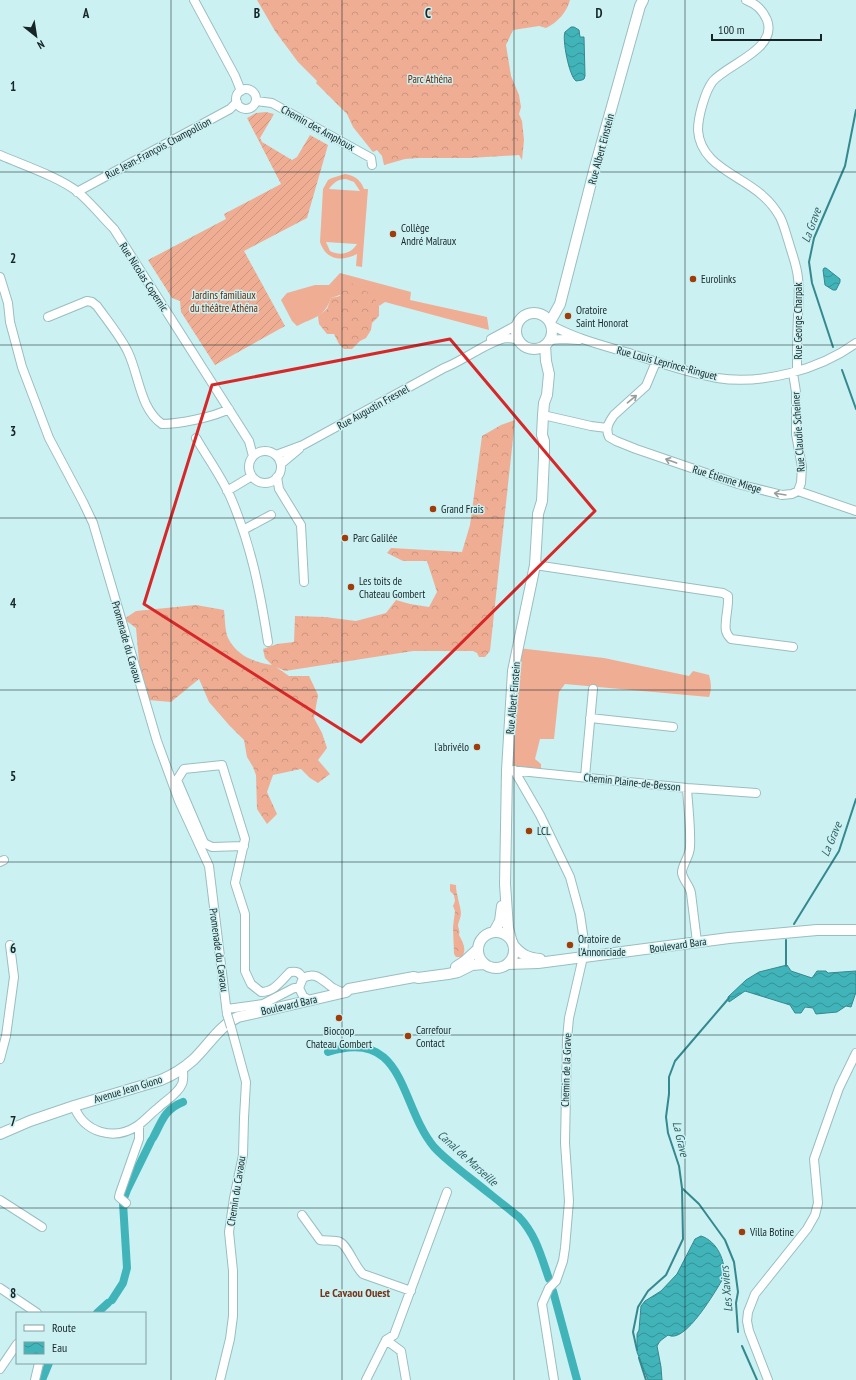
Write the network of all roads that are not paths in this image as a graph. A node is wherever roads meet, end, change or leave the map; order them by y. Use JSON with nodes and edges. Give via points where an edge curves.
{"nodes":[{"id":1,"x":194,"y":0,"type":"edge"},
{"id":2,"x":746,"y":0,"type":"edge"},
{"id":3,"x":641,"y":2,"type":"edge"},
{"id":4,"x":241,"y":91,"type":"junction"},
{"id":5,"x":256,"y":101,"type":"junction"},
{"id":6,"x":237,"y":102,"type":"junction"},
{"id":7,"x":0,"y":156,"type":"edge"},
{"id":8,"x":372,"y":165,"type":"dead end"},
{"id":9,"x":77,"y":192,"type":"junction"},
{"id":10,"x":0,"y":277,"type":"edge"},
{"id":11,"x":563,"y":293,"type":"junction"},
{"id":12,"x":542,"y":314,"type":"junction"},
{"id":13,"x":48,"y":317,"type":"dead end"},
{"id":14,"x":551,"y":324,"type":"junction"},
{"id":15,"x":517,"y":325,"type":"junction"},
{"id":16,"x":518,"y":339,"type":"junction"},
{"id":17,"x":591,"y":342,"type":"junction"},
{"id":18,"x":547,"y":343,"type":"junction"},
{"id":19,"x":856,"y":343,"type":"edge"},
{"id":20,"x":533,"y":349,"type":"junction"},
{"id":21,"x":656,"y":362,"type":"junction"},
{"id":22,"x":444,"y":368,"type":"junction"},
{"id":23,"x":795,"y":372,"type":"junction"},
{"id":24,"x":544,"y":403,"type":"junction"},
{"id":25,"x":229,"y":409,"type":"junction"},
{"id":26,"x":543,"y":415,"type":"junction"},
{"id":27,"x":607,"y":428,"type":"junction"},
{"id":28,"x":196,"y":438,"type":"dead end"},
{"id":29,"x":249,"y":441,"type":"junction"},
{"id":30,"x":303,"y":445,"type":"junction"},
{"id":31,"x":262,"y":451,"type":"junction"},
{"id":32,"x":276,"y":455,"type":"junction"},
{"id":33,"x":253,"y":456,"type":"junction"},
{"id":34,"x":281,"y":464,"type":"junction"},
{"id":35,"x":252,"y":476,"type":"junction"},
{"id":36,"x":277,"y":477,"type":"junction"},
{"id":37,"x":269,"y":482,"type":"junction"},
{"id":38,"x":279,"y":489,"type":"junction"},
{"id":39,"x":228,"y":491,"type":"junction"},
{"id":40,"x":798,"y":491,"type":"junction"},
{"id":41,"x":856,"y":511,"type":"edge"},
{"id":42,"x":271,"y":515,"type":"dead end"},
{"id":43,"x":243,"y":530,"type":"junction"},
{"id":44,"x":535,"y":565,"type":"junction"},
{"id":45,"x":304,"y":582,"type":"dead end"},
{"id":46,"x":268,"y":642,"type":"dead end"},
{"id":47,"x":793,"y":647,"type":"dead end"},
{"id":48,"x":593,"y":689,"type":"dead end"},
{"id":49,"x":590,"y":718,"type":"junction"},
{"id":50,"x":673,"y":727,"type":"dead end"},
{"id":51,"x":510,"y":770,"type":"junction"},
{"id":52,"x":585,"y":777,"type":"junction"},
{"id":53,"x":687,"y":788,"type":"junction"},
{"id":54,"x":756,"y":793,"type":"dead end"},
{"id":55,"x":244,"y":846,"type":"junction"},
{"id":56,"x":505,"y":884,"type":"junction"},
{"id":57,"x":856,"y":930,"type":"edge"},
{"id":58,"x":494,"y":932,"type":"junction"},
{"id":59,"x":789,"y":933,"type":"junction"},
{"id":60,"x":856,"y":936,"type":"edge"},
{"id":61,"x":697,"y":942,"type":"junction"},
{"id":62,"x":513,"y":943,"type":"junction"},
{"id":63,"x":10,"y":945,"type":"dead end"},
{"id":64,"x":478,"y":949,"type":"junction"},
{"id":65,"x":583,"y":957,"type":"junction"},
{"id":66,"x":559,"y":960,"type":"junction"},
{"id":67,"x":484,"y":964,"type":"junction"},
{"id":68,"x":508,"y":964,"type":"junction"},
{"id":69,"x":448,"y":974,"type":"junction"},
{"id":70,"x":303,"y":978,"type":"junction"},
{"id":71,"x":299,"y":988,"type":"junction"},
{"id":72,"x":344,"y":992,"type":"junction"},
{"id":73,"x":310,"y":1001,"type":"junction"},
{"id":74,"x":229,"y":1018,"type":"junction"},
{"id":75,"x":856,"y":1053,"type":"edge"},
{"id":76,"x":0,"y":1059,"type":"edge"},
{"id":77,"x":853,"y":1063,"type":"edge"},
{"id":78,"x":182,"y":1069,"type":"junction"},
{"id":79,"x":74,"y":1106,"type":"junction"},
{"id":80,"x":139,"y":1126,"type":"junction"},
{"id":81,"x":2,"y":1133,"type":"edge"},
{"id":82,"x":447,"y":1192,"type":"dead end"},
{"id":83,"x":0,"y":1200,"type":"edge"},
{"id":84,"x":124,"y":1201,"type":"dead end"},
{"id":85,"x":302,"y":1215,"type":"dead end"},
{"id":86,"x":42,"y":1227,"type":"dead end"},
{"id":87,"x":0,"y":1288,"type":"edge"},
{"id":88,"x":411,"y":1291,"type":"junction"},
{"id":89,"x":36,"y":1312,"type":"edge"},
{"id":90,"x":386,"y":1340,"type":"junction"},
{"id":91,"x":16,"y":1345,"type":"edge"},
{"id":92,"x":39,"y":1364,"type":"edge"},
{"id":93,"x":0,"y":1369,"type":"edge"},
{"id":94,"x":35,"y":1380,"type":"edge"},
{"id":95,"x":220,"y":1380,"type":"edge"},
{"id":96,"x":366,"y":1380,"type":"edge"},
{"id":97,"x":406,"y":1380,"type":"edge"},
{"id":98,"x":554,"y":1380,"type":"edge"},
{"id":99,"x":768,"y":1380,"type":"edge"}],
"edges":[{"from":1,"to":4,"type":"street"},
{"from":2,"to":23,"type":"street","name":"Rue George Charpak","via":[[756,4],[764,14],[768,22],[766,38],[759,48],[717,77],[708,88],[699,123],[699,135],[709,156],[764,196],[783,225],[798,278]]},
{"from":3,"to":11,"type":"street","name":"Rue Albert Einstein"},
{"from":4,"to":5,"type":"street","via":[[250,90],[255,94]]},
{"from":4,"to":6,"type":"street"},
{"from":5,"to":6,"type":"street","via":[[253,107],[247,109],[240,107]]},
{"from":5,"to":8,"type":"street","name":"Chemin des Amphoux","via":[[272,103],[371,158]]},
{"from":6,"to":9,"type":"street","name":"Rue Jean-François Champollion","via":[[230,109]]},
{"from":7,"to":9,"type":"street","name":"Rue Nicolas Copernic","via":[[47,175]]},
{"from":9,"to":25,"type":"street","name":"Rue Nicolas Copernic","via":[[114,229]]},
{"from":10,"to":74,"type":"street","name":"Promenade du Cavaou","via":[[22,367],[49,438],[93,523],[157,741],[179,801],[209,866]]},
{"from":11,"to":12,"type":"street","name":"Rue Albert Einstein","via":[[554,307]]},
{"from":11,"to":14,"type":"street","name":"Rue Albert Einstein"},
{"from":12,"to":14,"type":"street"},
{"from":12,"to":15,"type":"street","via":[[528,314]]},
{"from":13,"to":25,"type":"street","via":[[86,301],[97,306],[127,350],[142,396],[155,418],[162,424],[181,422]]},
{"from":14,"to":17,"type":"street","name":"Rue Louis Leprince-Ringuet"},
{"from":14,"to":18,"type":"street","via":[[552,333]]},
{"from":15,"to":16,"type":"street"},
{"from":15,"to":22,"type":"street","name":"Rue Augustin Fresnel"},
{"from":16,"to":20,"type":"street","via":[[523,345]]},
{"from":16,"to":22,"type":"street","name":"Rue Augustin Fresnel","via":[[503,339]]},
{"from":17,"to":18,"type":"street","name":"Rue Louis Leprince-Ringuet","via":[[563,339]]},
{"from":17,"to":21,"type":"street","name":"Rue Louis Leprince-Ringuet"},
{"from":18,"to":20,"type":"street"},
{"from":18,"to":24,"type":"street","name":"Rue Albert Einstein","via":[[546,361],[549,374]]},
{"from":19,"to":23,"type":"street","name":"Rue Louis Leprince-Ringuet","via":[[828,360]]},
{"from":20,"to":24,"type":"street","name":"Rue Albert Einstein","via":[[543,367]]},
{"from":21,"to":23,"type":"street","name":"Rue Louis Leprince-Ringuet","via":[[718,378],[758,378]]},
{"from":27,"to":21,"type":"street","one_way":true,"via":[[614,415],[646,386]]},
{"from":22,"to":30,"type":"street","name":"Rue Augustin Fresnel"},
{"from":23,"to":40,"type":"street","name":"Rue Claudie Scheiner","via":[[796,434],[802,467]]},
{"from":24,"to":26,"type":"street","name":"Rue Albert Einstein"},
{"from":25,"to":29,"type":"street","name":"Rue Nicolas Copernic"},
{"from":26,"to":27,"type":"street"},
{"from":26,"to":44,"type":"street","name":"Rue Albert Einstein","via":[[535,500],[538,514]]},
{"from":40,"to":27,"type":"street","name":"Rue Étienne Miege","one_way":true,"via":[[782,495],[738,484],[616,442],[609,437]]},
{"from":28,"to":39,"type":"street"},
{"from":29,"to":31,"type":"street","name":"Rue Nicolas Copernic"},
{"from":29,"to":33,"type":"street","name":"Rue Nicolas Copernic"},
{"from":30,"to":32,"type":"street","name":"Rue Augustin Fresnel"},
{"from":30,"to":34,"type":"street","name":"Rue Augustin Fresnel"},
{"from":31,"to":32,"type":"street"},
{"from":31,"to":33,"type":"street"},
{"from":32,"to":34,"type":"street"},
{"from":33,"to":35,"type":"street","via":[[249,466]]},
{"from":34,"to":36,"type":"street"},
{"from":35,"to":37,"type":"street","via":[[261,482]]},
{"from":35,"to":39,"type":"street"},
{"from":36,"to":37,"type":"street"},
{"from":36,"to":38,"type":"street"},
{"from":37,"to":38,"type":"street"},
{"from":38,"to":45,"type":"street","via":[[301,525]]},
{"from":39,"to":43,"type":"street"},
{"from":40,"to":41,"type":"street","name":"Rue Étienne Miege"},
{"from":42,"to":43,"type":"street"},
{"from":43,"to":46,"type":"street","via":[[256,571]]},
{"from":44,"to":47,"type":"street","via":[[723,593],[728,596],[726,631],[731,639]]},
{"from":44,"to":51,"type":"street","name":"Rue Albert Einstein","via":[[513,671]]},
{"from":48,"to":49,"type":"street"},
{"from":49,"to":50,"type":"street"},
{"from":49,"to":52,"type":"street"},
{"from":51,"to":52,"type":"street","name":"Chemin Plaine-de-Besson"},
{"from":51,"to":56,"type":"street","name":"Rue Albert Einstein"},
{"from":51,"to":65,"type":"street","name":"Chemin de la Grave","via":[[540,815],[570,877],[580,914],[584,941]]},
{"from":52,"to":53,"type":"street","name":"Chemin Plaine-de-Besson"},
{"from":53,"to":54,"type":"street","name":"Chemin Plaine-de-Besson"},
{"from":53,"to":61,"type":"street","via":[[690,848],[682,875],[690,888]]},
{"from":55,"to":55,"type":"street","via":[[242,825],[222,765],[184,769],[177,780],[204,843],[212,847]]},
{"from":55,"to":70,"type":"street","via":[[235,883],[245,914],[247,978],[250,984],[261,992],[268,992],[290,972],[296,971]]},
{"from":56,"to":58,"type":"street","name":"Rue Albert Einstein","via":[[500,921]]},
{"from":56,"to":62,"type":"street","name":"Rue Albert Einstein","via":[[508,928]]},
{"from":57,"to":59,"type":"street","name":"Boulevard Bara"},
{"from":58,"to":62,"type":"street","via":[[507,935]]},
{"from":58,"to":64,"type":"street","via":[[482,938]]},
{"from":59,"to":60,"type":"street","name":"Boulevard Bara"},
{"from":59,"to":61,"type":"street","name":"Boulevard Bara"},
{"from":61,"to":65,"type":"street","name":"Boulevard Bara"},
{"from":62,"to":66,"type":"street","name":"Boulevard Bara","via":[[529,958]]},
{"from":62,"to":68,"type":"street","via":[[514,952]]},
{"from":63,"to":76,"type":"street","via":[[14,977],[6,1036]]},
{"from":64,"to":67,"type":"street"},
{"from":64,"to":69,"type":"street"},
{"from":65,"to":66,"type":"street","name":"Boulevard Bara"},
{"from":65,"to":98,"type":"street","name":"Chemin de la Grave","via":[[568,1026],[565,1143],[568,1201],[563,1261],[542,1304]]},
{"from":66,"to":68,"type":"street","name":"Boulevard Bara"},
{"from":67,"to":68,"type":"street","via":[[494,968]]},
{"from":67,"to":69,"type":"street","name":"Boulevard Bara","via":[[472,965]]},
{"from":69,"to":72,"type":"street","name":"Boulevard Bara","via":[[418,978],[414,976]]},
{"from":70,"to":71,"type":"street"},
{"from":70,"to":72,"type":"street","via":[[309,975],[320,978]]},
{"from":71,"to":73,"type":"street","via":[[303,996]]},
{"from":71,"to":74,"type":"street"},
{"from":72,"to":73,"type":"street","name":"Boulevard Bara"},
{"from":73,"to":74,"type":"street","name":"Boulevard Bara"},
{"from":74,"to":78,"type":"street","name":"Avenue Jean Giono"},
{"from":74,"to":95,"type":"street","name":"Chemin du Cavaou","via":[[246,1082],[243,1155],[229,1232],[233,1271],[233,1316]]},
{"from":75,"to":77,"type":"street"},
{"from":77,"to":99,"type":"street","via":[[839,1088],[814,1159],[818,1203],[815,1215],[807,1229],[755,1294],[748,1312],[749,1330]]},
{"from":78,"to":79,"type":"street","name":"Avenue Jean Giono","via":[[161,1080]]},
{"from":78,"to":80,"type":"street","via":[[182,1085]]},
{"from":79,"to":80,"type":"street","via":[[80,1119],[99,1132],[118,1134]]},
{"from":79,"to":81,"type":"street","name":"Avenue Jean Giono"},
{"from":80,"to":84,"type":"street","via":[[139,1139],[119,1197]]},
{"from":82,"to":88,"type":"street"},
{"from":83,"to":86,"type":"street"},
{"from":85,"to":88,"type":"street","via":[[320,1240],[344,1245],[363,1274]]},
{"from":87,"to":89,"type":"street"},
{"from":88,"to":90,"type":"street","via":[[394,1335]]},
{"from":90,"to":96,"type":"street"},
{"from":90,"to":97,"type":"street","via":[[401,1351]]},
{"from":91,"to":93,"type":"street"},
{"from":92,"to":94,"type":"street"}]}
